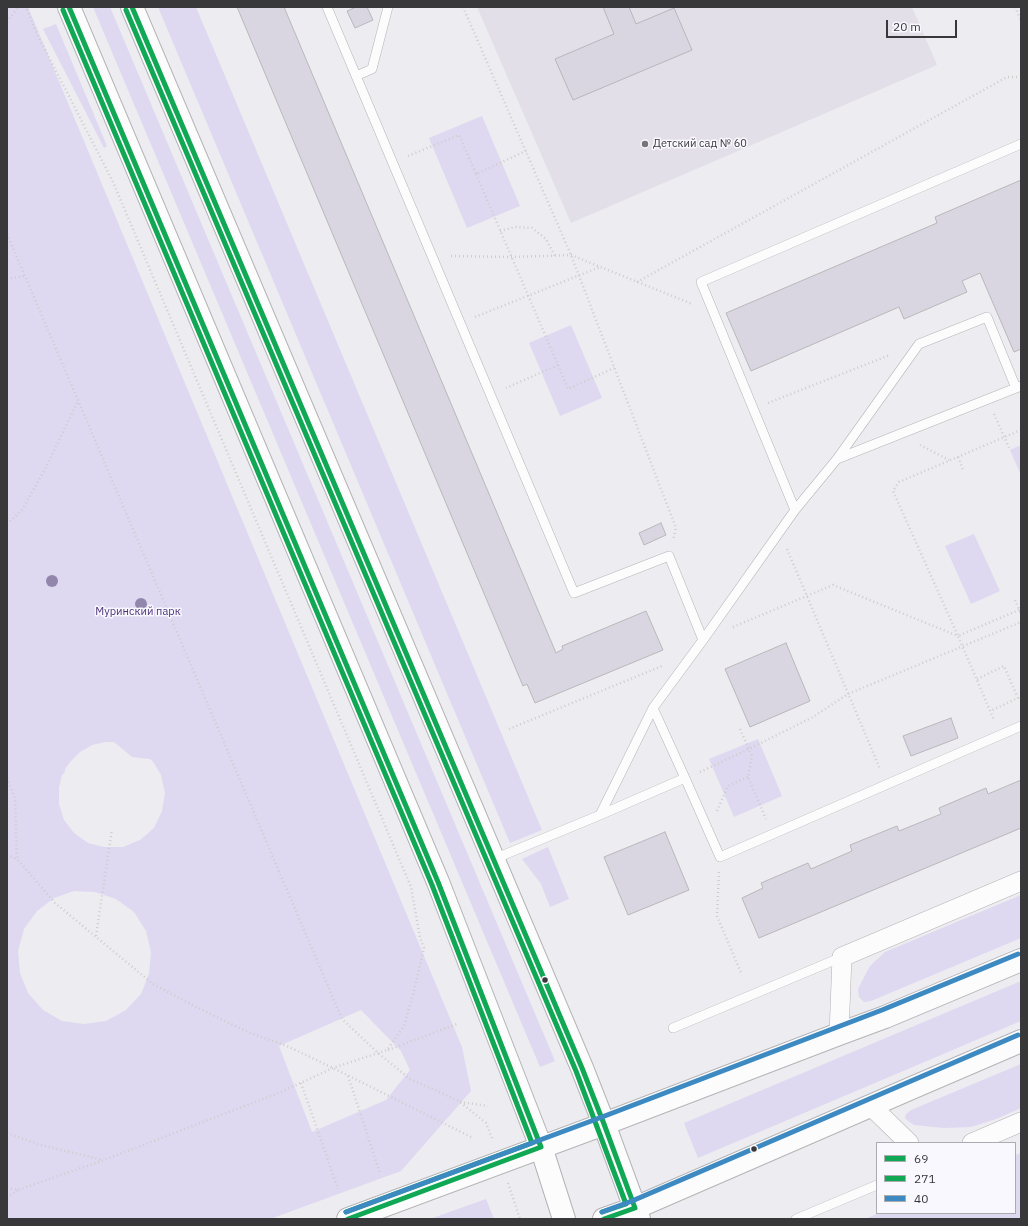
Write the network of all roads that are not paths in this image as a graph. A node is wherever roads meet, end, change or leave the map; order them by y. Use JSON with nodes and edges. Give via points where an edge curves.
{"nodes":[{"id":1,"x":69,"y":7,"type":"edge"},
{"id":2,"x":132,"y":7,"type":"edge"},
{"id":3,"x":327,"y":7,"type":"edge"},
{"id":4,"x":388,"y":7,"type":"edge"},
{"id":5,"x":356,"y":76,"type":"junction"},
{"id":6,"x":1021,"y":144,"type":"edge"},
{"id":7,"x":1018,"y":387,"type":"edge"},
{"id":8,"x":837,"y":459,"type":"junction"},
{"id":9,"x":795,"y":510,"type":"junction"},
{"id":10,"x":703,"y":640,"type":"junction"},
{"id":11,"x":653,"y":708,"type":"junction"},
{"id":12,"x":1021,"y":726,"type":"edge"},
{"id":13,"x":685,"y":778,"type":"junction"},
{"id":14,"x":600,"y":815,"type":"junction"},
{"id":15,"x":492,"y":860,"type":"junction"},
{"id":16,"x":1021,"y":881,"type":"edge"},
{"id":17,"x":842,"y":957,"type":"junction"},
{"id":18,"x":1021,"y":960,"type":"edge"},
{"id":19,"x":673,"y":1028,"type":"dead end"},
{"id":20,"x":839,"y":1034,"type":"junction"},
{"id":21,"x":1021,"y":1041,"type":"edge"},
{"id":22,"x":870,"y":1106,"type":"junction"},
{"id":23,"x":1021,"y":1122,"type":"edge"},
{"id":24,"x":604,"y":1124,"type":"junction"},
{"id":25,"x":908,"y":1142,"type":"edge"},
{"id":26,"x":974,"y":1142,"type":"edge"},
{"id":27,"x":541,"y":1147,"type":"junction"},
{"id":28,"x":876,"y":1186,"type":"edge"},
{"id":29,"x":637,"y":1214,"type":"edge"},
{"id":30,"x":348,"y":1219,"type":"edge"},
{"id":31,"x":564,"y":1219,"type":"edge"},
{"id":32,"x":604,"y":1219,"type":"edge"},
{"id":33,"x":796,"y":1219,"type":"edge"}],
"edges":[{"from":1,"to":27,"type":"main road","via":[[438,882]]},
{"from":2,"to":15,"type":"main road"},
{"from":3,"to":5,"type":"lane"},
{"from":4,"to":5,"type":"lane","via":[[372,69]]},
{"from":5,"to":10,"type":"lane","via":[[574,593],[669,556]]},
{"from":6,"to":9,"type":"lane","via":[[701,282]]},
{"from":7,"to":8,"type":"lane"},
{"from":7,"to":8,"type":"lane","via":[[987,317],[918,344]]},
{"from":8,"to":9,"type":"lane"},
{"from":9,"to":10,"type":"lane"},
{"from":10,"to":11,"type":"lane"},
{"from":11,"to":13,"type":"lane"},
{"from":11,"to":14,"type":"lane"},
{"from":12,"to":13,"type":"lane","via":[[720,858]]},
{"from":13,"to":14,"type":"lane"},
{"from":14,"to":15,"type":"lane"},
{"from":15,"to":24,"type":"main road"},
{"from":16,"to":17,"type":"street"},
{"from":17,"to":19,"type":"lane"},
{"from":17,"to":20,"type":"street"},
{"from":18,"to":20,"type":"main road"},
{"from":20,"to":24,"type":"main road"},
{"from":21,"to":22,"type":"main road"},
{"from":22,"to":25,"type":"street"},
{"from":22,"to":29,"type":"main road"},
{"from":23,"to":26,"type":"street"},
{"from":24,"to":27,"type":"main road"},
{"from":24,"to":29,"type":"main road"},
{"from":27,"to":30,"type":"main road"},
{"from":27,"to":31,"type":"main road"},
{"from":28,"to":33,"type":"lane"},
{"from":29,"to":32,"type":"main road"}]}
